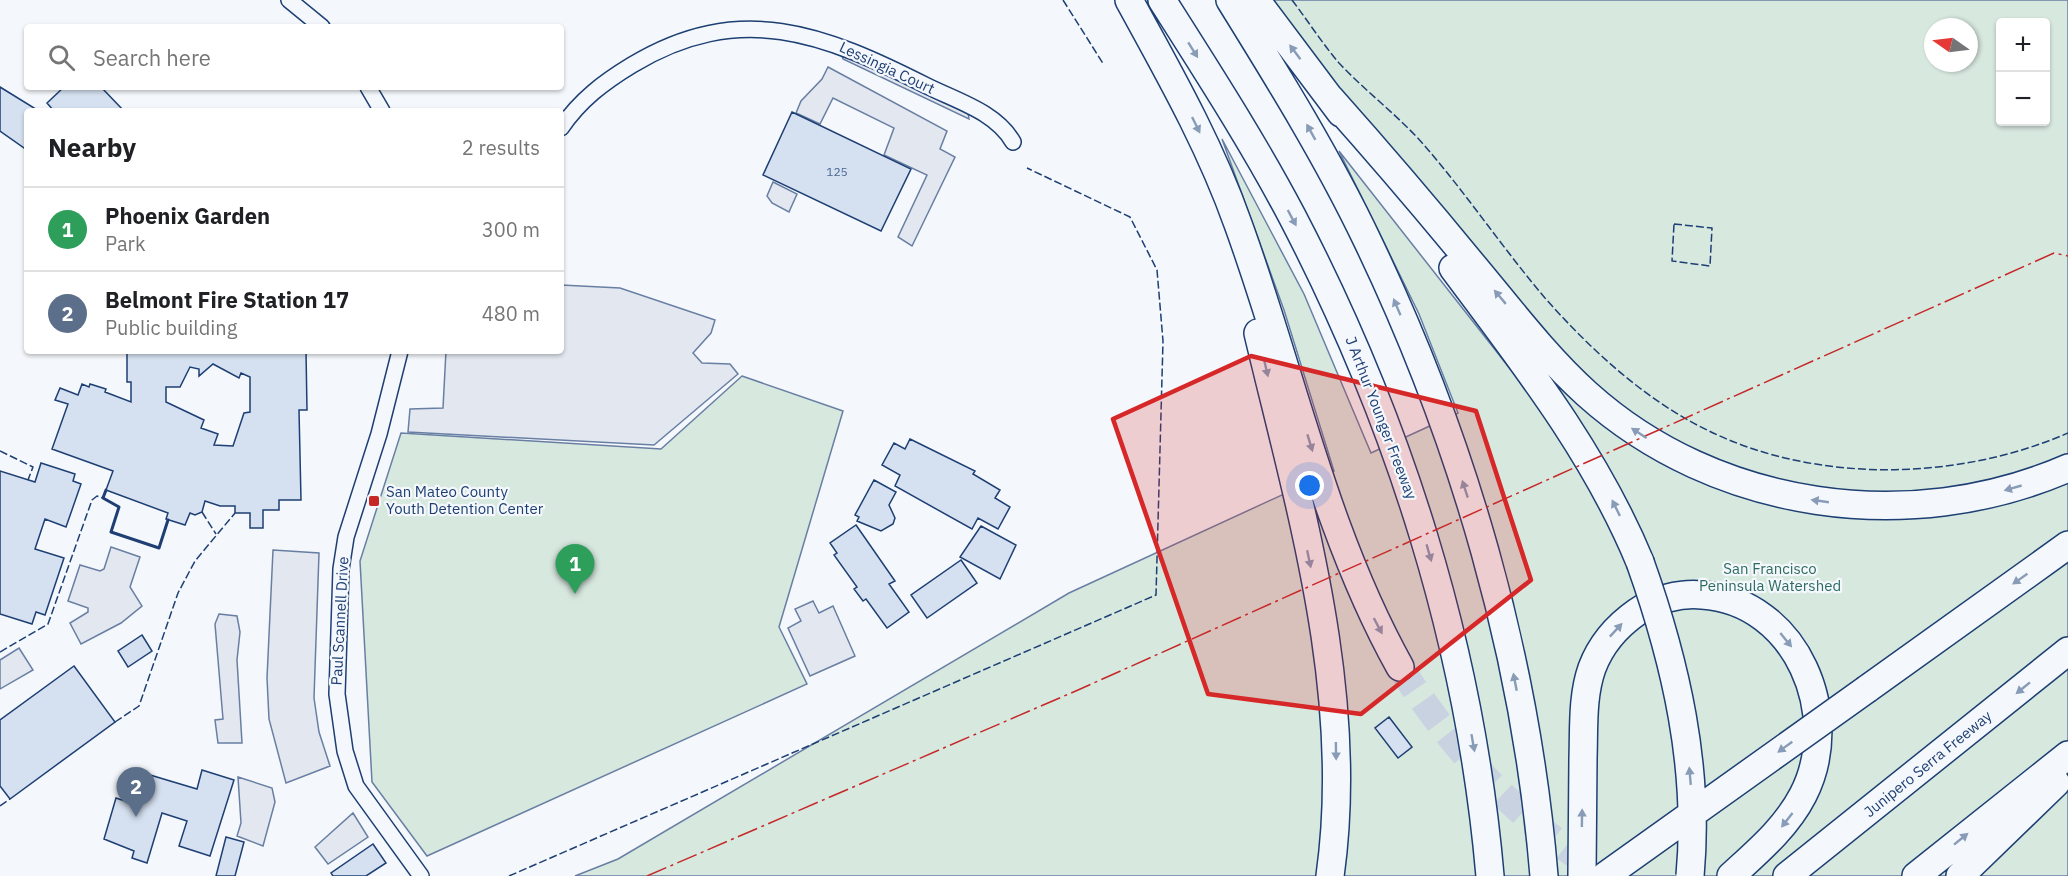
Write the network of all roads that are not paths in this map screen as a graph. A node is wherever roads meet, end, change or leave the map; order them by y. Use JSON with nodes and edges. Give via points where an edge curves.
{"nodes":[{"id":1,"x":289,"y":0,"type":"edge"},
{"id":2,"x":1129,"y":0,"type":"edge"},
{"id":3,"x":1162,"y":0,"type":"edge"},
{"id":4,"x":1230,"y":0,"type":"edge"},
{"id":5,"x":1256,"y":0,"type":"edge"},
{"id":6,"x":318,"y":24,"type":"edge"},
{"id":7,"x":370,"y":90,"type":"edge"},
{"id":8,"x":1330,"y":99,"type":"junction"},
{"id":9,"x":380,"y":108,"type":"edge"},
{"id":10,"x":564,"y":125,"type":"edge"},
{"id":11,"x":1013,"y":142,"type":"dead end"},
{"id":12,"x":1225,"y":189,"type":"junction"},
{"id":13,"x":399,"y":354,"type":"edge"},
{"id":14,"x":2068,"y":468,"type":"edge"},
{"id":15,"x":2068,"y":545,"type":"edge"},
{"id":16,"x":2068,"y":651,"type":"edge"},
{"id":17,"x":1400,"y":667,"type":"tunnel mouth"},
{"id":18,"x":2068,"y":755,"type":"edge"},
{"id":19,"x":2068,"y":771,"type":"edge"},
{"id":20,"x":421,"y":876,"type":"edge"},
{"id":21,"x":1330,"y":876,"type":"edge"},
{"id":22,"x":1490,"y":876,"type":"edge"},
{"id":23,"x":1544,"y":876,"type":"edge"},
{"id":24,"x":1582,"y":876,"type":"edge"},
{"id":25,"x":1605,"y":876,"type":"edge"},
{"id":26,"x":1690,"y":876,"type":"edge"},
{"id":27,"x":1731,"y":876,"type":"edge"},
{"id":28,"x":1787,"y":876,"type":"edge"},
{"id":29,"x":1916,"y":876,"type":"edge"},
{"id":30,"x":1960,"y":876,"type":"edge"}],
"edges":[{"from":1,"to":6,"type":"street"},
{"from":2,"to":12,"type":"highway","one_way":true,"via":[[1195,122]]},
{"from":3,"to":22,"type":"highway","name":"J Arthur Younger Freeway","one_way":true,"via":[[1291,215],[1340,313],[1382,412],[1428,551],[1456,656],[1479,780]]},
{"from":23,"to":4,"type":"highway","one_way":true,"via":[[1530,760],[1508,643],[1483,545],[1446,431],[1359,223],[1304,120]]},
{"from":8,"to":5,"type":"highway","one_way":true},
{"from":7,"to":9,"type":"street"},
{"from":14,"to":8,"type":"highway","one_way":true,"via":[[2014,488],[1965,499],[1913,506],[1862,506],[1773,492],[1681,457],[1625,423],[1572,380]]},
{"from":26,"to":8,"type":"highway","one_way":true,"bridge":true,"via":[[1692,798],[1684,724],[1664,634],[1618,511],[1574,433]]},
{"from":10,"to":11,"type":"street","name":"Lessingia Court","via":[[596,88],[641,60],[685,40],[749,28],[789,32],[855,51],[995,120]]},
{"from":12,"to":17,"type":"highway","one_way":true,"via":[[1355,578]]},
{"from":12,"to":21,"type":"highway","one_way":true,"via":[[1326,641],[1336,760]]},
{"from":13,"to":20,"type":"street","name":"Paul Scannell Drive","via":[[346,537],[341,569],[337,694],[341,731],[356,786]]},
{"from":15,"to":25,"type":"highway","one_way":true,"bridge":true},
{"from":16,"to":28,"type":"highway","name":"Junipero Serra Freeway","one_way":true},
{"from":29,"to":18,"type":"highway","one_way":true},
{"from":19,"to":30,"type":"highway"},
{"from":24,"to":27,"type":"highway","one_way":true,"via":[[1584,714],[1592,668],[1607,639],[1631,616],[1661,600],[1697,595],[1740,604],[1775,627],[1801,663],[1817,708],[1816,758],[1803,795],[1782,827]]}]}
